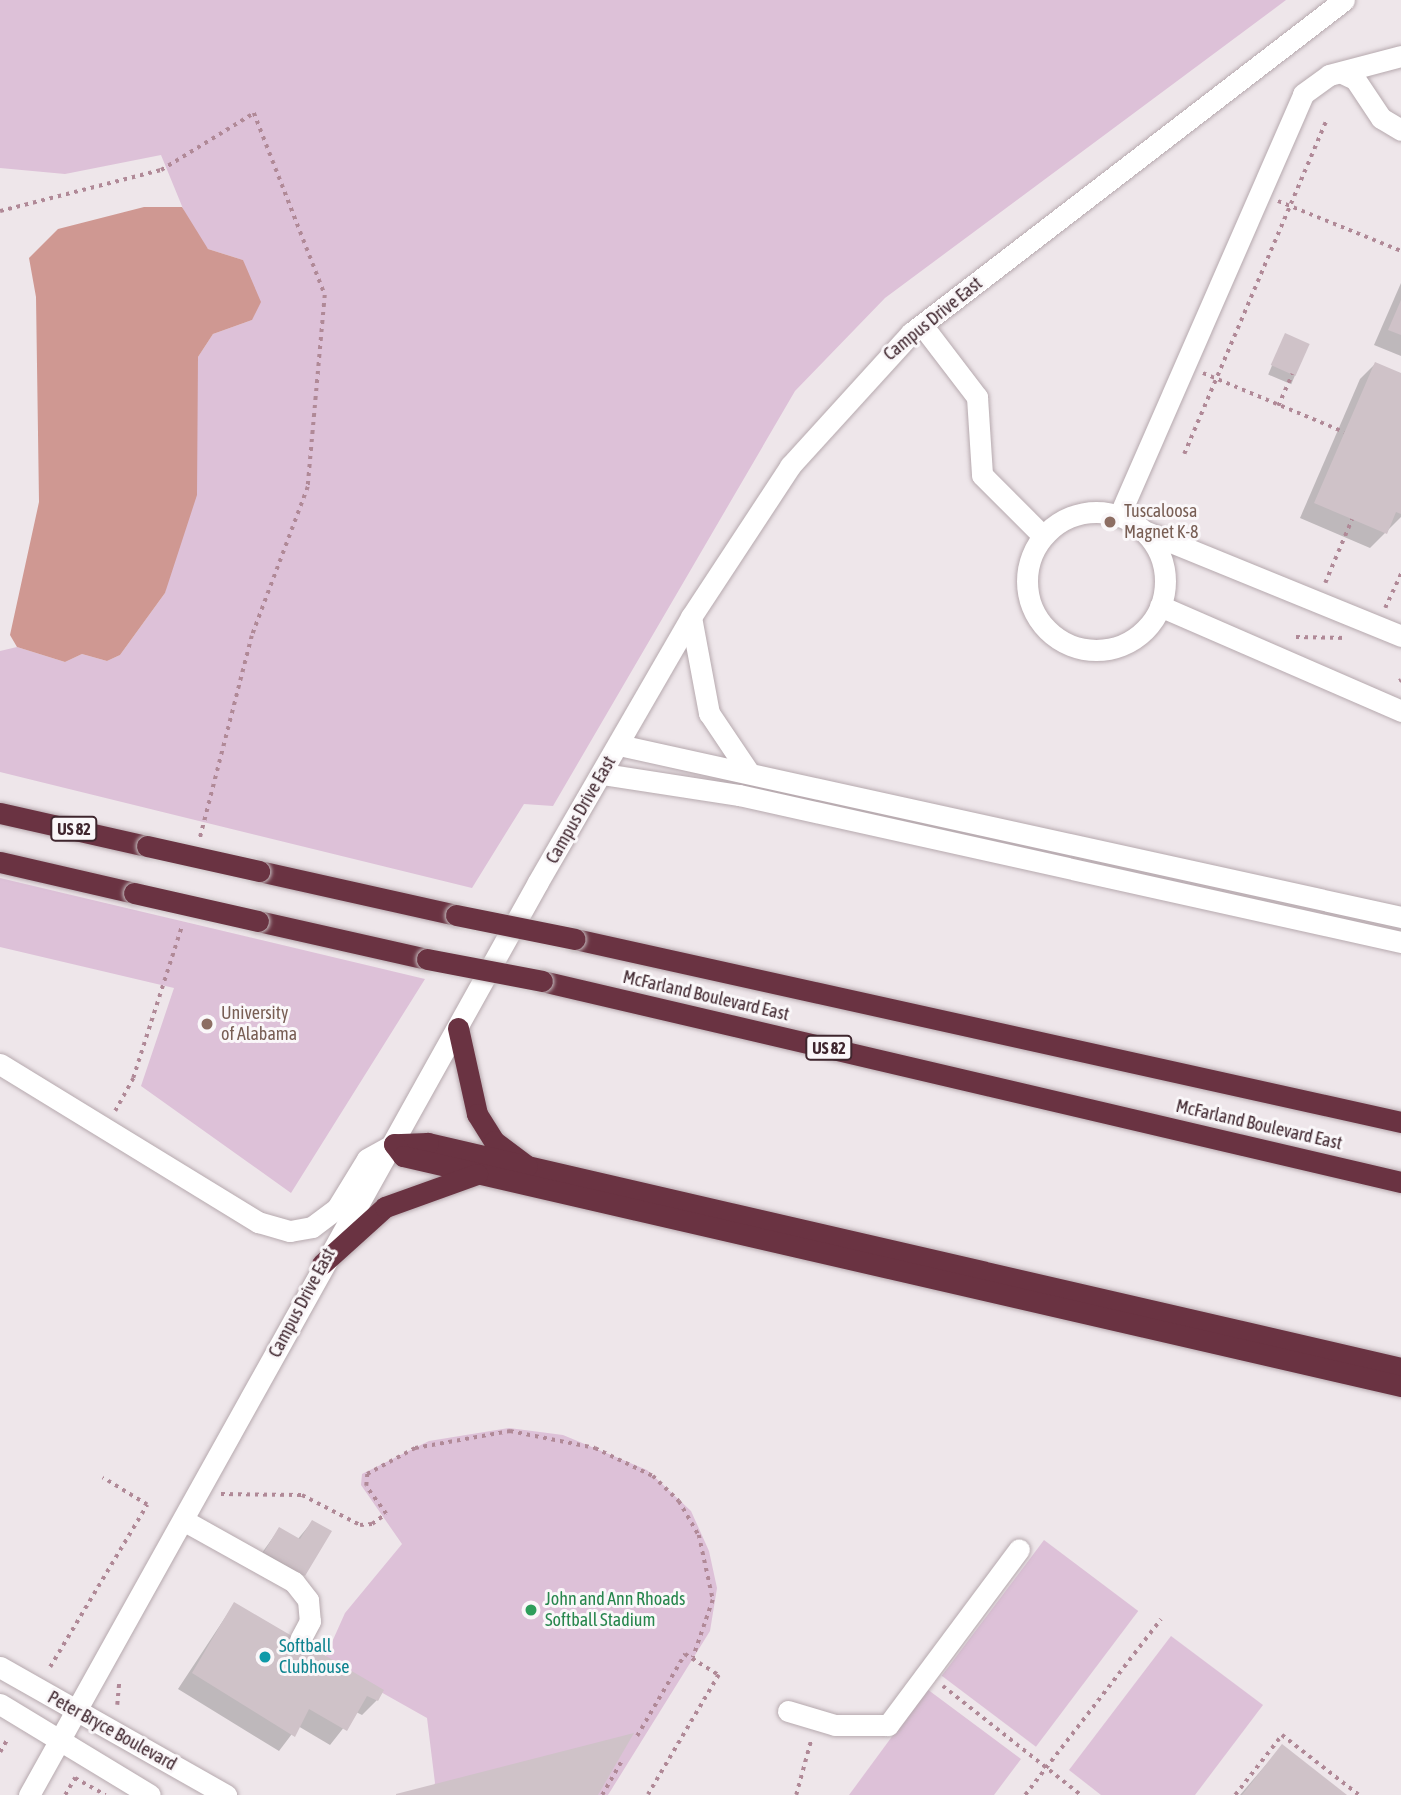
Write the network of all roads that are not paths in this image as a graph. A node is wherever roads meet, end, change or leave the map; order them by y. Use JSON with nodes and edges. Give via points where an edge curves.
{"nodes":[{"id":1,"x":1344,"y":0,"type":"edge"},
{"id":2,"x":1401,"y":56,"type":"edge"},
{"id":3,"x":1342,"y":73,"type":"junction"},
{"id":4,"x":1401,"y":130,"type":"edge"},
{"id":5,"x":922,"y":325,"type":"junction"},
{"id":6,"x":1119,"y":516,"type":"junction"},
{"id":7,"x":1144,"y":531,"type":"junction"},
{"id":8,"x":1043,"y":536,"type":"junction"},
{"id":9,"x":1160,"y":607,"type":"junction"},
{"id":10,"x":691,"y":617,"type":"junction"},
{"id":11,"x":1401,"y":636,"type":"edge"},
{"id":12,"x":1401,"y":711,"type":"edge"},
{"id":13,"x":619,"y":745,"type":"junction"},
{"id":14,"x":748,"y":771,"type":"junction"},
{"id":15,"x":603,"y":774,"type":"junction"},
{"id":16,"x":0,"y":813,"type":"edge"},
{"id":17,"x":0,"y":862,"type":"edge"},
{"id":18,"x":1401,"y":917,"type":"edge"},
{"id":19,"x":1401,"y":942,"type":"edge"},
{"id":20,"x":457,"y":1028,"type":"junction"},
{"id":21,"x":0,"y":1064,"type":"edge"},
{"id":22,"x":1401,"y":1122,"type":"edge"},
{"id":23,"x":394,"y":1144,"type":"junction"},
{"id":24,"x":527,"y":1166,"type":"junction"},
{"id":25,"x":478,"y":1174,"type":"junction"},
{"id":26,"x":1401,"y":1182,"type":"edge"},
{"id":27,"x":322,"y":1264,"type":"junction"},
{"id":28,"x":1401,"y":1368,"type":"edge"},
{"id":29,"x":1401,"y":1386,"type":"edge"},
{"id":30,"x":183,"y":1520,"type":"junction"},
{"id":31,"x":1019,"y":1549,"type":"dead end"},
{"id":32,"x":300,"y":1640,"type":"dead end"},
{"id":33,"x":0,"y":1667,"type":"edge"},
{"id":34,"x":0,"y":1704,"type":"edge"},
{"id":35,"x":788,"y":1711,"type":"dead end"},
{"id":36,"x":76,"y":1712,"type":"junction"},
{"id":37,"x":60,"y":1741,"type":"junction"},
{"id":38,"x":29,"y":1795,"type":"edge"},
{"id":39,"x":150,"y":1795,"type":"edge"},
{"id":40,"x":226,"y":1795,"type":"edge"}],
"edges":[{"from":1,"to":5,"type":"street","name":"Campus Drive East"},
{"from":2,"to":3,"type":"street"},
{"from":3,"to":4,"type":"street","via":[[1355,79],[1381,118]]},
{"from":3,"to":6,"type":"street","via":[[1312,83],[1303,94]]},
{"from":5,"to":8,"type":"street","via":[[977,397],[982,475]]},
{"from":5,"to":10,"type":"street","name":"Campus Drive East","via":[[816,431]]},
{"from":6,"to":7,"type":"street"},
{"from":6,"to":8,"type":"street","via":[[1081,514]]},
{"from":7,"to":9,"type":"street","via":[[1165,569]]},
{"from":7,"to":11,"type":"street"},
{"from":8,"to":9,"type":"street","via":[[1031,556],[1029,603],[1057,640],[1102,651],[1125,645],[1144,631]]},
{"from":9,"to":12,"type":"street"},
{"from":10,"to":13,"type":"street","name":"Campus Drive East"},
{"from":10,"to":14,"type":"street","via":[[709,713]]},
{"from":13,"to":14,"type":"street"},
{"from":13,"to":15,"type":"street","name":"Campus Drive East"},
{"from":14,"to":18,"type":"street"},
{"from":15,"to":19,"type":"street","via":[[739,795]]},
{"from":15,"to":20,"type":"street","name":"Campus Drive East"},
{"from":16,"to":22,"type":"highway","name":"McFarland Boulevard East","number":"US 82","bridge":true},
{"from":17,"to":26,"type":"highway","name":"McFarland Boulevard East","number":"US 82","bridge":true,"via":[[542,981]]},
{"from":20,"to":23,"type":"street","name":"Campus Drive East"},
{"from":20,"to":24,"type":"highway","via":[[477,1114],[494,1141]]},
{"from":21,"to":23,"type":"street","via":[[258,1222],[290,1231],[312,1227],[337,1208],[367,1159]]},
{"from":23,"to":24,"type":"highway","via":[[428,1143]]},
{"from":23,"to":25,"type":"highway","via":[[403,1156]]},
{"from":23,"to":27,"type":"street","name":"Campus Drive East"},
{"from":24,"to":28,"type":"highway"},
{"from":25,"to":27,"type":"highway","via":[[404,1195]]},
{"from":25,"to":29,"type":"highway"},
{"from":27,"to":30,"type":"street","name":"Campus Drive East"},
{"from":30,"to":32,"type":"street","via":[[294,1582],[308,1600],[310,1621]]},
{"from":30,"to":36,"type":"street","name":"Campus Drive East"},
{"from":31,"to":35,"type":"street","via":[[888,1725],[874,1730]]},
{"from":33,"to":36,"type":"street","name":"Peter Bryce Boulevard"},
{"from":34,"to":37,"type":"street","name":"Peter Bryce Boulevard"},
{"from":36,"to":37,"type":"street","name":"Campus Drive East"},
{"from":36,"to":40,"type":"street","name":"Peter Bryce Boulevard"},
{"from":37,"to":38,"type":"street","name":"Campus Drive East"},
{"from":37,"to":39,"type":"street","name":"Peter Bryce Boulevard"}]}
